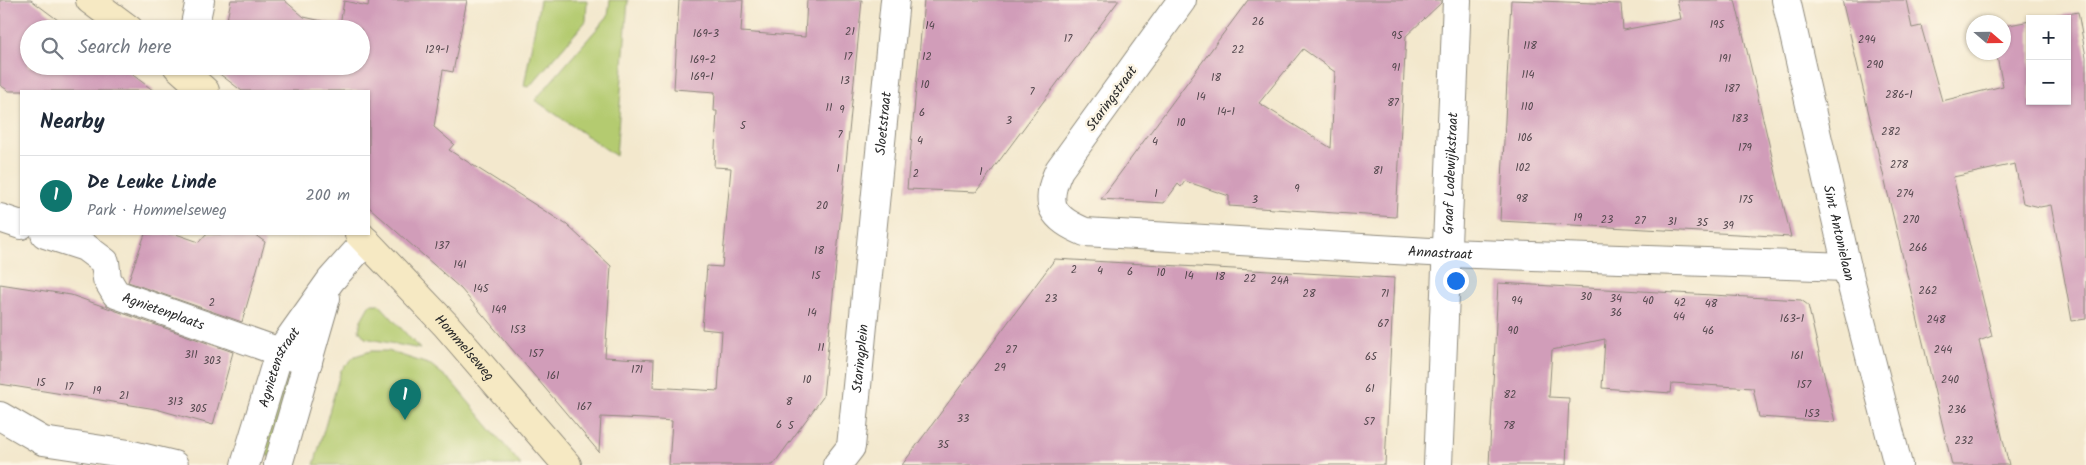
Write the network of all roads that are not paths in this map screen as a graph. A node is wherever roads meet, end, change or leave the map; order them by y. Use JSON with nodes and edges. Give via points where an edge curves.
{"nodes":[{"id":1,"x":90,"y":0,"type":"edge"},
{"id":2,"x":200,"y":0,"type":"edge"},
{"id":3,"x":894,"y":0,"type":"edge"},
{"id":4,"x":1182,"y":0,"type":"edge"},
{"id":5,"x":1458,"y":0,"type":"edge"},
{"id":6,"x":1786,"y":0,"type":"edge"},
{"id":7,"x":117,"y":20,"type":"edge"},
{"id":8,"x":196,"y":20,"type":"edge"},
{"id":9,"x":189,"y":75,"type":"edge"},
{"id":10,"x":204,"y":90,"type":"edge"},
{"id":11,"x":1052,"y":200,"type":"joint"},
{"id":12,"x":0,"y":218,"type":"edge"},
{"id":13,"x":20,"y":226,"type":"edge"},
{"id":14,"x":48,"y":235,"type":"edge"},
{"id":15,"x":362,"y":237,"type":"edge"},
{"id":16,"x":870,"y":247,"type":"joint"},
{"id":17,"x":1447,"y":252,"type":"junction"},
{"id":18,"x":1847,"y":267,"type":"junction"},
{"id":19,"x":331,"y":280,"type":"junction"},
{"id":20,"x":279,"y":353,"type":"junction"},
{"id":21,"x":308,"y":362,"type":"junction"},
{"id":22,"x":0,"y":416,"type":"edge"},
{"id":23,"x":174,"y":465,"type":"edge"},
{"id":24,"x":245,"y":465,"type":"edge"},
{"id":25,"x":278,"y":465,"type":"edge"},
{"id":26,"x":567,"y":465,"type":"edge"},
{"id":27,"x":837,"y":465,"type":"edge"},
{"id":28,"x":1438,"y":465,"type":"edge"},
{"id":29,"x":1898,"y":465,"type":"edge"}],
"edges":[{"from":1,"to":7,"type":"street"},
{"from":2,"to":8,"type":"street"},
{"from":3,"to":16,"type":"street","name":"Sloetstraat"},
{"from":4,"to":11,"type":"street","name":"Staringstraat","via":[[1059,170],[1053,184]]},
{"from":5,"to":17,"type":"street","name":"Graaf Lodewijkstraat"},
{"from":6,"to":18,"type":"street","name":"Sint Antonielaan"},
{"from":9,"to":10,"type":"street"},
{"from":11,"to":17,"type":"street","name":"Annastraat","via":[[1054,211],[1066,223],[1085,232]]},
{"from":12,"to":13,"type":"street"},
{"from":14,"to":20,"type":"street","name":"Agnietenplaats","via":[[85,247],[105,262],[107,279],[116,294]]},
{"from":15,"to":19,"type":"street","name":"Agnietenstraat"},
{"from":15,"to":26,"type":"street","name":"Hommelseweg","via":[[452,332]]},
{"from":16,"to":27,"type":"street","name":"Staringplein","via":[[850,447]]},
{"from":17,"to":18,"type":"street","name":"Annastraat"},
{"from":17,"to":28,"type":"street","name":"Graaf Lodewijkstraat"},
{"from":18,"to":29,"type":"street","name":"Sint Antonielaan"},
{"from":19,"to":20,"type":"street","name":"Agnietenstraat"},
{"from":19,"to":21,"type":"street","name":"Agnietenstraat"},
{"from":20,"to":21,"type":"street","name":"Agnietenplaats"},
{"from":20,"to":24,"type":"street","name":"Agnietenstraat"},
{"from":21,"to":25,"type":"street","name":"Agnietenstraat"},
{"from":22,"to":23,"type":"street","via":[[43,442],[129,454]]}]}
